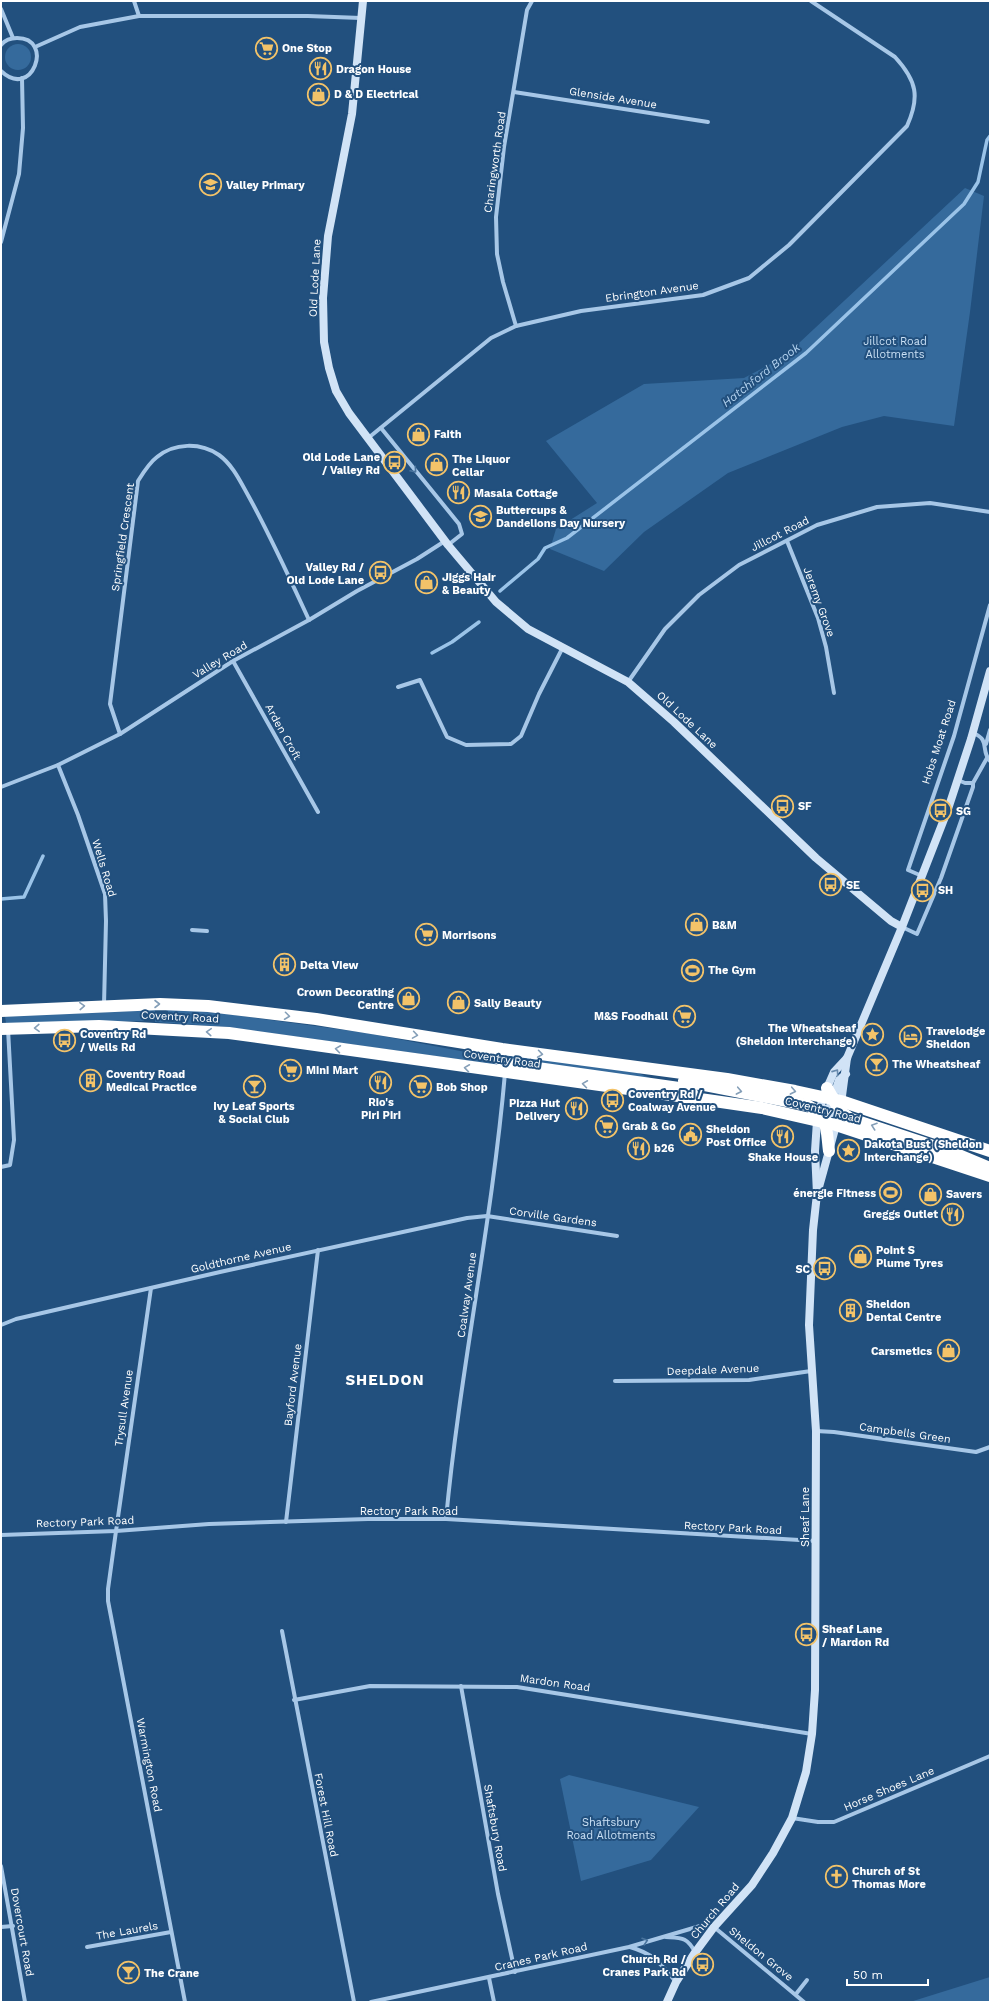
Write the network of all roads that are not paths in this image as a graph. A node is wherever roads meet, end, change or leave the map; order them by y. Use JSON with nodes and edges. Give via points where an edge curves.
{"nodes":[{"id":1,"x":134,"y":1,"type":"edge"},
{"id":2,"x":363,"y":1,"type":"edge"},
{"id":3,"x":532,"y":1,"type":"edge"},
{"id":4,"x":811,"y":1,"type":"edge"},
{"id":5,"x":1,"y":9,"type":"edge"},
{"id":6,"x":139,"y":16,"type":"junction"},
{"id":7,"x":361,"y":18,"type":"junction"},
{"id":8,"x":13,"y":38,"type":"junction"},
{"id":9,"x":1,"y":46,"type":"edge"},
{"id":10,"x":35,"y":47,"type":"junction"},
{"id":11,"x":1,"y":71,"type":"edge"},
{"id":12,"x":22,"y":78,"type":"junction"},
{"id":13,"x":514,"y":92,"type":"junction"},
{"id":14,"x":708,"y":122,"type":"dead end"},
{"id":15,"x":1,"y":242,"type":"edge"},
{"id":16,"x":516,"y":326,"type":"junction"},
{"id":17,"x":381,"y":428,"type":"junction"},
{"id":18,"x":367,"y":439,"type":"junction"},
{"id":19,"x":990,"y":512,"type":"edge"},
{"id":20,"x":787,"y":541,"type":"junction"},
{"id":21,"x":447,"y":543,"type":"junction"},
{"id":22,"x":990,"y":605,"type":"edge"},
{"id":23,"x":309,"y":620,"type":"junction"},
{"id":24,"x":563,"y":647,"type":"junction"},
{"id":25,"x":233,"y":662,"type":"junction"},
{"id":26,"x":990,"y":671,"type":"edge"},
{"id":27,"x":628,"y":682,"type":"junction"},
{"id":28,"x":398,"y":688,"type":"dead end"},
{"id":29,"x":834,"y":693,"type":"dead end"},
{"id":30,"x":990,"y":730,"type":"edge"},
{"id":31,"x":973,"y":733,"type":"junction"},
{"id":32,"x":120,"y":734,"type":"junction"},
{"id":33,"x":986,"y":744,"type":"junction"},
{"id":34,"x":989,"y":759,"type":"edge"},
{"id":35,"x":58,"y":765,"type":"junction"},
{"id":36,"x":957,"y":780,"type":"junction"},
{"id":37,"x":973,"y":783,"type":"junction"},
{"id":38,"x":1,"y":788,"type":"edge"},
{"id":39,"x":318,"y":812,"type":"dead end"},
{"id":40,"x":922,"y":876,"type":"junction"},
{"id":41,"x":902,"y":927,"type":"junction"},
{"id":42,"x":192,"y":930,"type":"dead end"},
{"id":43,"x":206,"y":931,"type":"dead end"},
{"id":44,"x":104,"y":1005,"type":"junction"},
{"id":45,"x":1,"y":1011,"type":"edge"},
{"id":46,"x":4,"y":1029,"type":"edge"},
{"id":47,"x":847,"y":1058,"type":"junction"},
{"id":48,"x":503,"y":1061,"type":"junction"},
{"id":49,"x":662,"y":1070,"type":"junction"},
{"id":50,"x":833,"y":1099,"type":"junction"},
{"id":51,"x":825,"y":1120,"type":"junction"},
{"id":52,"x":990,"y":1150,"type":"edge"},
{"id":53,"x":829,"y":1151,"type":"joint"},
{"id":54,"x":1,"y":1167,"type":"edge"},
{"id":55,"x":990,"y":1168,"type":"edge"},
{"id":56,"x":990,"y":1176,"type":"edge"},
{"id":57,"x":817,"y":1194,"type":"junction"},
{"id":58,"x":487,"y":1216,"type":"junction"},
{"id":59,"x":617,"y":1236,"type":"dead end"},
{"id":60,"x":318,"y":1250,"type":"junction"},
{"id":61,"x":151,"y":1288,"type":"junction"},
{"id":62,"x":1,"y":1325,"type":"edge"},
{"id":63,"x":812,"y":1372,"type":"junction"},
{"id":64,"x":615,"y":1381,"type":"dead end"},
{"id":65,"x":816,"y":1431,"type":"junction"},
{"id":66,"x":990,"y":1447,"type":"edge"},
{"id":67,"x":446,"y":1519,"type":"junction"},
{"id":68,"x":286,"y":1522,"type":"junction"},
{"id":69,"x":116,"y":1531,"type":"junction"},
{"id":70,"x":1,"y":1535,"type":"edge"},
{"id":71,"x":816,"y":1541,"type":"junction"},
{"id":72,"x":282,"y":1631,"type":"dead end"},
{"id":73,"x":461,"y":1686,"type":"junction"},
{"id":74,"x":294,"y":1700,"type":"junction"},
{"id":75,"x":812,"y":1734,"type":"junction"},
{"id":76,"x":990,"y":1756,"type":"edge"},
{"id":77,"x":792,"y":1818,"type":"junction"},
{"id":78,"x":783,"y":1836,"type":"joint"},
{"id":79,"x":1,"y":1866,"type":"edge"},
{"id":80,"x":13,"y":1926,"type":"junction"},
{"id":81,"x":1,"y":1927,"type":"edge"},
{"id":82,"x":714,"y":1927,"type":"junction"},
{"id":83,"x":171,"y":1932,"type":"junction"},
{"id":84,"x":661,"y":1936,"type":"junction"},
{"id":85,"x":629,"y":1947,"type":"junction"},
{"id":86,"x":87,"y":1948,"type":"dead end"},
{"id":87,"x":695,"y":1952,"type":"junction"},
{"id":88,"x":515,"y":1972,"type":"junction"},
{"id":89,"x":489,"y":1978,"type":"junction"},
{"id":90,"x":807,"y":1980,"type":"dead end"},
{"id":91,"x":676,"y":1982,"type":"junction"},
{"id":92,"x":796,"y":1994,"type":"junction"},
{"id":93,"x":25,"y":2002,"type":"edge"},
{"id":94,"x":185,"y":2002,"type":"edge"},
{"id":95,"x":354,"y":2002,"type":"edge"},
{"id":96,"x":371,"y":2002,"type":"edge"},
{"id":97,"x":494,"y":2002,"type":"edge"},
{"id":98,"x":666,"y":2002,"type":"edge"},
{"id":99,"x":804,"y":2002,"type":"edge"}],
"edges":[{"from":1,"to":6,"type":"street"},
{"from":2,"to":7,"type":"street","name":"Old Lode Lane"},
{"from":3,"to":13,"type":"street","name":"Charingworth Road","via":[[527,10]]},
{"from":4,"to":16,"type":"street","name":"Ebrington Avenue","via":[[895,57],[907,69],[916,95],[914,112],[907,126],[790,245],[749,278],[703,295],[581,311]]},
{"from":5,"to":8,"type":"street"},
{"from":6,"to":7,"type":"street"},
{"from":6,"to":10,"type":"street","via":[[80,27]]},
{"from":7,"to":18,"type":"street","name":"Old Lode Lane","via":[[352,114],[328,236],[323,298],[324,342],[336,391]]},
{"from":8,"to":9,"type":"street"},
{"from":8,"to":10,"type":"street","via":[[22,38]]},
{"from":10,"to":12,"type":"street","via":[[38,58],[36,67]]},
{"from":11,"to":12,"type":"street","via":[[11,78]]},
{"from":12,"to":15,"type":"street","via":[[23,128],[19,174]]},
{"from":13,"to":14,"type":"street","name":"Glenside Avenue"},
{"from":13,"to":16,"type":"street","name":"Charingworth Road","via":[[504,147],[496,239],[503,282]]},
{"from":16,"to":17,"type":"street","name":"Ebrington Avenue","via":[[491,338]]},
{"from":17,"to":18,"type":"street","name":"Ebrington Avenue"},
{"from":17,"to":21,"type":"street","one_way":true,"via":[[459,524],[462,534]]},
{"from":18,"to":21,"type":"street","name":"Old Lode Lane"},
{"from":19,"to":20,"type":"street","name":"Jillcot Road","via":[[930,503],[877,507],[816,525]]},
{"from":20,"to":27,"type":"street","name":"Jillcot Road","via":[[740,565],[699,595],[665,629]]},
{"from":20,"to":29,"type":"street","name":"Jeremy Grove","via":[[818,618]]},
{"from":21,"to":23,"type":"street","name":"Valley Road"},
{"from":21,"to":24,"type":"street","name":"Old Lode Lane","via":[[481,587],[512,617],[528,629]]},
{"from":22,"to":40,"type":"street","name":"Hobs Moat Road","via":[[954,736],[908,870]]},
{"from":23,"to":25,"type":"street","name":"Valley Road"},
{"from":23,"to":32,"type":"street","name":"Springfield Crescent","via":[[258,513],[228,464],[219,455],[203,448],[189,446],[173,448],[156,457],[138,481],[110,704]]},
{"from":24,"to":27,"type":"street","name":"Old Lode Lane"},
{"from":24,"to":28,"type":"street","via":[[521,736],[511,744],[466,745],[447,737],[420,680]]},
{"from":25,"to":32,"type":"street","name":"Valley Road"},
{"from":25,"to":39,"type":"street","name":"Arden Croft"},
{"from":26,"to":31,"type":"street"},
{"from":27,"to":41,"type":"street","name":"Old Lode Lane","via":[[674,722],[816,858],[891,921]]},
{"from":30,"to":33,"type":"street"},
{"from":31,"to":33,"type":"street","via":[[979,735]]},
{"from":31,"to":36,"type":"street"},
{"from":32,"to":35,"type":"street","name":"Valley Road"},
{"from":33,"to":34,"type":"street"},
{"from":34,"to":37,"type":"street"},
{"from":35,"to":38,"type":"street","name":"Valley Road"},
{"from":35,"to":44,"type":"street","name":"Wells Road","via":[[78,814],[105,894]]},
{"from":36,"to":37,"type":"street"},
{"from":36,"to":40,"type":"street"},
{"from":37,"to":41,"type":"street","via":[[941,878],[917,934]]},
{"from":40,"to":41,"type":"street"},
{"from":41,"to":47,"type":"street"},
{"from":42,"to":43,"type":"street"},
{"from":45,"to":44,"type":"highway","name":"Coventry Road","one_way":true},
{"from":44,"to":48,"type":"highway","name":"Coventry Road","one_way":true,"via":[[208,1006],[316,1020],[449,1041],[458,1047]]},
{"from":48,"to":46,"type":"highway","name":"Coventry Road","one_way":true,"via":[[229,1033],[105,1026]]},
{"from":46,"to":54,"type":"street","via":[[14,1140],[10,1165]]},
{"from":47,"to":50,"type":"street","via":[[846,1074]]},
{"from":50,"to":47,"type":"street","one_way":true,"via":[[834,1072]]},
{"from":48,"to":49,"type":"highway","name":"Coventry Road","one_way":true},
{"from":51,"to":48,"type":"highway","name":"Coventry Road","one_way":true,"via":[[714,1101],[679,1088]]},
{"from":48,"to":58,"type":"street","name":"Coalway Avenue"},
{"from":49,"to":50,"type":"highway","name":"Coventry Road","one_way":true},
{"from":49,"to":51,"type":"highway","one_way":true,"via":[[673,1078],[806,1105]]},
{"from":50,"to":51,"type":"street"},
{"from":50,"to":51,"type":"street"},
{"from":50,"to":52,"type":"highway","name":"Coventry Road"},
{"from":55,"to":50,"type":"highway","one_way":true,"via":[[851,1118]]},
{"from":51,"to":53,"type":"highway"},
{"from":51,"to":56,"type":"highway","name":"Coventry Road"},
{"from":51,"to":57,"type":"street","name":"Sheaf Lane","via":[[815,1151]]},
{"from":53,"to":57,"type":"street","name":"Sheaf Lane"},
{"from":57,"to":63,"type":"street","name":"Sheaf Lane","via":[[810,1283]]},
{"from":58,"to":59,"type":"street","name":"Corville Gardens"},
{"from":58,"to":60,"type":"street","name":"Goldthorne Avenue"},
{"from":58,"to":67,"type":"street","name":"Coalway Avenue","via":[[453,1451]]},
{"from":60,"to":61,"type":"street","name":"Goldthorne Avenue"},
{"from":60,"to":68,"type":"street","name":"Bayford Avenue"},
{"from":61,"to":62,"type":"street","name":"Goldthorne Avenue","via":[[16,1319]]},
{"from":61,"to":69,"type":"street","name":"Trysull Avenue"},
{"from":63,"to":64,"type":"street","name":"Deepdale Avenue","via":[[749,1380]]},
{"from":63,"to":65,"type":"street","name":"Sheaf Lane"},
{"from":65,"to":66,"type":"street","name":"Campbells Green","via":[[976,1452]]},
{"from":65,"to":71,"type":"street","name":"Sheaf Lane"},
{"from":67,"to":68,"type":"street","name":"Rectory Park Road"},
{"from":67,"to":71,"type":"street","name":"Rectory Park Road"},
{"from":68,"to":69,"type":"street","name":"Rectory Park Road","via":[[208,1524]]},
{"from":69,"to":70,"type":"street","name":"Rectory Park Road"},
{"from":69,"to":83,"type":"street","name":"Warmington Road","via":[[108,1601]]},
{"from":71,"to":75,"type":"street","name":"Sheaf Lane","via":[[815,1690]]},
{"from":72,"to":74,"type":"street","name":"Forest Hill Road"},
{"from":73,"to":74,"type":"street","name":"Mardon Road","via":[[370,1686]]},
{"from":73,"to":75,"type":"street","name":"Mardon Road","via":[[517,1686]]},
{"from":73,"to":88,"type":"street","name":"Shaftsbury Road","via":[[498,1894]]},
{"from":74,"to":95,"type":"street","name":"Forest Hill Road"},
{"from":75,"to":77,"type":"street","name":"Sheaf Lane","via":[[806,1772]]},
{"from":76,"to":77,"type":"street","name":"Horse Shoes Lane","via":[[834,1822]]},
{"from":77,"to":78,"type":"street","name":"Sheaf Lane"},
{"from":78,"to":82,"type":"street","name":"Church Road","via":[[752,1886]]},
{"from":79,"to":80,"type":"street","name":"Dovercourt Road"},
{"from":80,"to":81,"type":"street"},
{"from":80,"to":93,"type":"street","name":"Dovercourt Road"},
{"from":82,"to":84,"type":"street","name":"Cranes Park Road","via":[[700,1926]]},
{"from":82,"to":87,"type":"street","name":"Church Road"},
{"from":82,"to":92,"type":"street","name":"Sheldon Grove"},
{"from":83,"to":86,"type":"street","name":"The Laurels"},
{"from":83,"to":94,"type":"street","name":"Warmington Road"},
{"from":85,"to":84,"type":"street","name":"Cranes Park Road","one_way":true},
{"from":84,"to":87,"type":"street","via":[[682,1938],[689,1942]]},
{"from":85,"to":88,"type":"street","name":"Cranes Park Road"},
{"from":85,"to":91,"type":"street","via":[[645,1951],[656,1959]]},
{"from":87,"to":91,"type":"street","name":"Church Road"},
{"from":88,"to":89,"type":"street","name":"Cranes Park Road"},
{"from":89,"to":96,"type":"street","name":"Cranes Park Road"},
{"from":89,"to":97,"type":"street"},
{"from":90,"to":92,"type":"street","name":"Sheldon Grove"},
{"from":91,"to":98,"type":"street","name":"Church Road"},
{"from":92,"to":99,"type":"street","name":"Sheldon Grove"}]}
